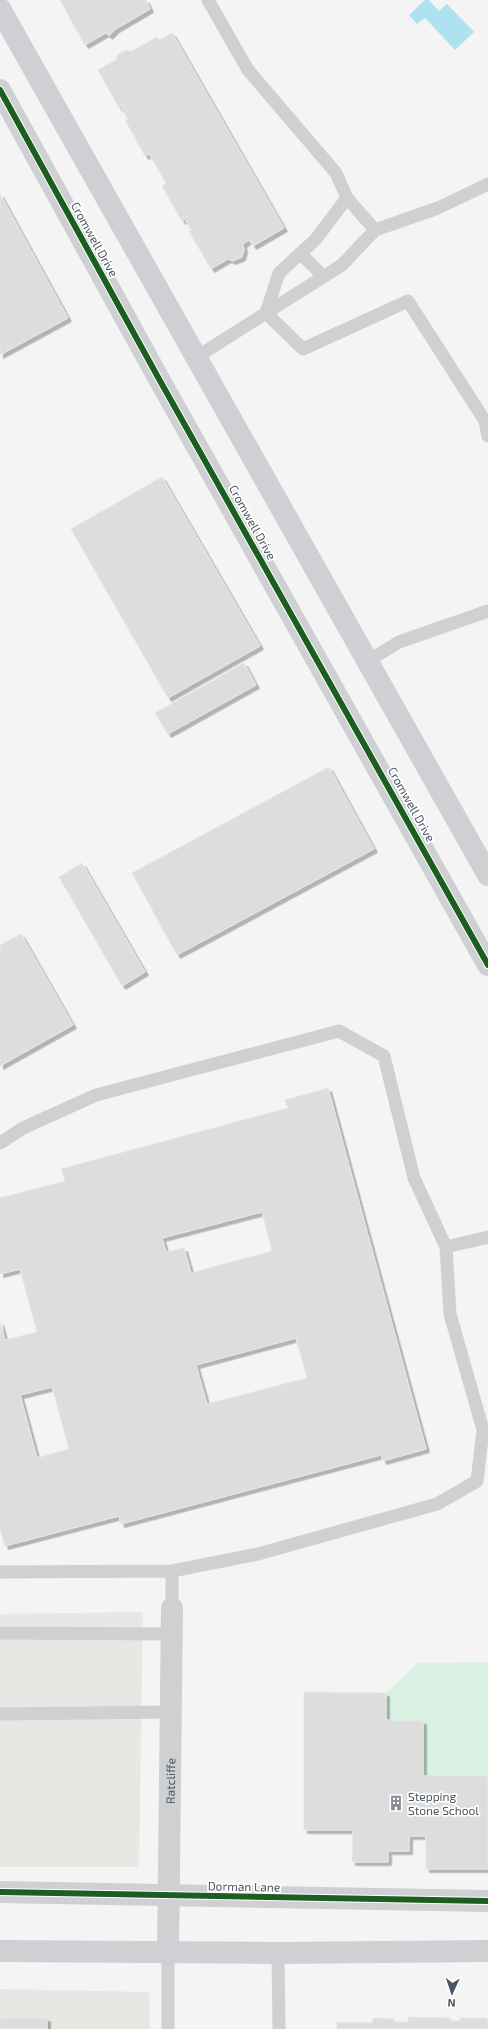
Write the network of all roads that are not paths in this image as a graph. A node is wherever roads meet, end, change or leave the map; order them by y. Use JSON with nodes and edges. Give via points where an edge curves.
{"nodes":[{"id":1,"x":208,"y":0,"type":"edge"},
{"id":2,"x":0,"y":10,"type":"edge"},
{"id":3,"x":0,"y":90,"type":"edge"},
{"id":4,"x":488,"y":184,"type":"edge"},
{"id":5,"x":347,"y":198,"type":"junction"},
{"id":6,"x":376,"y":230,"type":"junction"},
{"id":7,"x":300,"y":253,"type":"junction"},
{"id":8,"x":324,"y":277,"type":"junction"},
{"id":9,"x":266,"y":313,"type":"junction"},
{"id":10,"x":195,"y":358,"type":"junction"},
{"id":11,"x":486,"y":420,"type":"edge"},
{"id":12,"x":488,"y":436,"type":"edge"},
{"id":13,"x":488,"y":610,"type":"edge"},
{"id":14,"x":368,"y":661,"type":"junction"},
{"id":15,"x":488,"y":875,"type":"edge"},
{"id":16,"x":488,"y":965,"type":"edge"},
{"id":17,"x":0,"y":1143,"type":"edge"},
{"id":18,"x":488,"y":1236,"type":"edge"},
{"id":19,"x":446,"y":1247,"type":"junction"},
{"id":20,"x":172,"y":1571,"type":"junction"},
{"id":21,"x":0,"y":1572,"type":"edge"},
{"id":22,"x":172,"y":1608,"type":"joint"},
{"id":23,"x":0,"y":1634,"type":"edge"},
{"id":24,"x":172,"y":1634,"type":"junction"},
{"id":25,"x":171,"y":1712,"type":"junction"},
{"id":26,"x":0,"y":1714,"type":"edge"},
{"id":27,"x":0,"y":1892,"type":"edge"},
{"id":28,"x":169,"y":1895,"type":"junction"},
{"id":29,"x":488,"y":1901,"type":"edge"},
{"id":30,"x":488,"y":1950,"type":"edge"},
{"id":31,"x":0,"y":1951,"type":"edge"},
{"id":32,"x":168,"y":1953,"type":"junction"},
{"id":33,"x":278,"y":1953,"type":"junction"},
{"id":34,"x":168,"y":2029,"type":"edge"},
{"id":35,"x":279,"y":2029,"type":"edge"}],
"edges":[{"from":1,"to":5,"type":"lane","via":[[248,70],[336,173]]},
{"from":2,"to":10,"type":"street"},
{"from":3,"to":16,"type":"street","name":"Cromwell Drive"},
{"from":4,"to":6,"type":"lane","via":[[438,208]]},
{"from":5,"to":6,"type":"lane"},
{"from":5,"to":7,"type":"lane","via":[[315,240]]},
{"from":6,"to":8,"type":"lane","via":[[342,265]]},
{"from":7,"to":8,"type":"lane"},
{"from":7,"to":9,"type":"lane","via":[[279,273]]},
{"from":8,"to":9,"type":"lane"},
{"from":9,"to":10,"type":"lane"},
{"from":9,"to":11,"type":"lane","via":[[303,349],[408,301]]},
{"from":10,"to":14,"type":"street"},
{"from":11,"to":12,"type":"lane"},
{"from":13,"to":14,"type":"lane","via":[[399,642]]},
{"from":14,"to":15,"type":"street"},
{"from":17,"to":19,"type":"lane","via":[[23,1128],[96,1095],[339,1031],[384,1056],[414,1178]]},
{"from":18,"to":19,"type":"lane"},
{"from":19,"to":20,"type":"lane","via":[[450,1314],[483,1430],[477,1481],[437,1504],[258,1554]]},
{"from":20,"to":21,"type":"lane"},
{"from":20,"to":22,"type":"lane"},
{"from":22,"to":24,"type":"street","name":"Ratcliffe"},
{"from":23,"to":24,"type":"lane"},
{"from":24,"to":25,"type":"street","name":"Ratcliffe"},
{"from":25,"to":26,"type":"lane"},
{"from":25,"to":28,"type":"street","name":"Ratcliffe"},
{"from":27,"to":28,"type":"street","name":"Dorman Lane"},
{"from":28,"to":29,"type":"street","name":"Dorman Lane"},
{"from":28,"to":32,"type":"street","name":"Ratcliffe"},
{"from":30,"to":33,"type":"street"},
{"from":31,"to":32,"type":"street"},
{"from":32,"to":33,"type":"street"},
{"from":32,"to":34,"type":"lane"},
{"from":33,"to":35,"type":"lane"}]}
